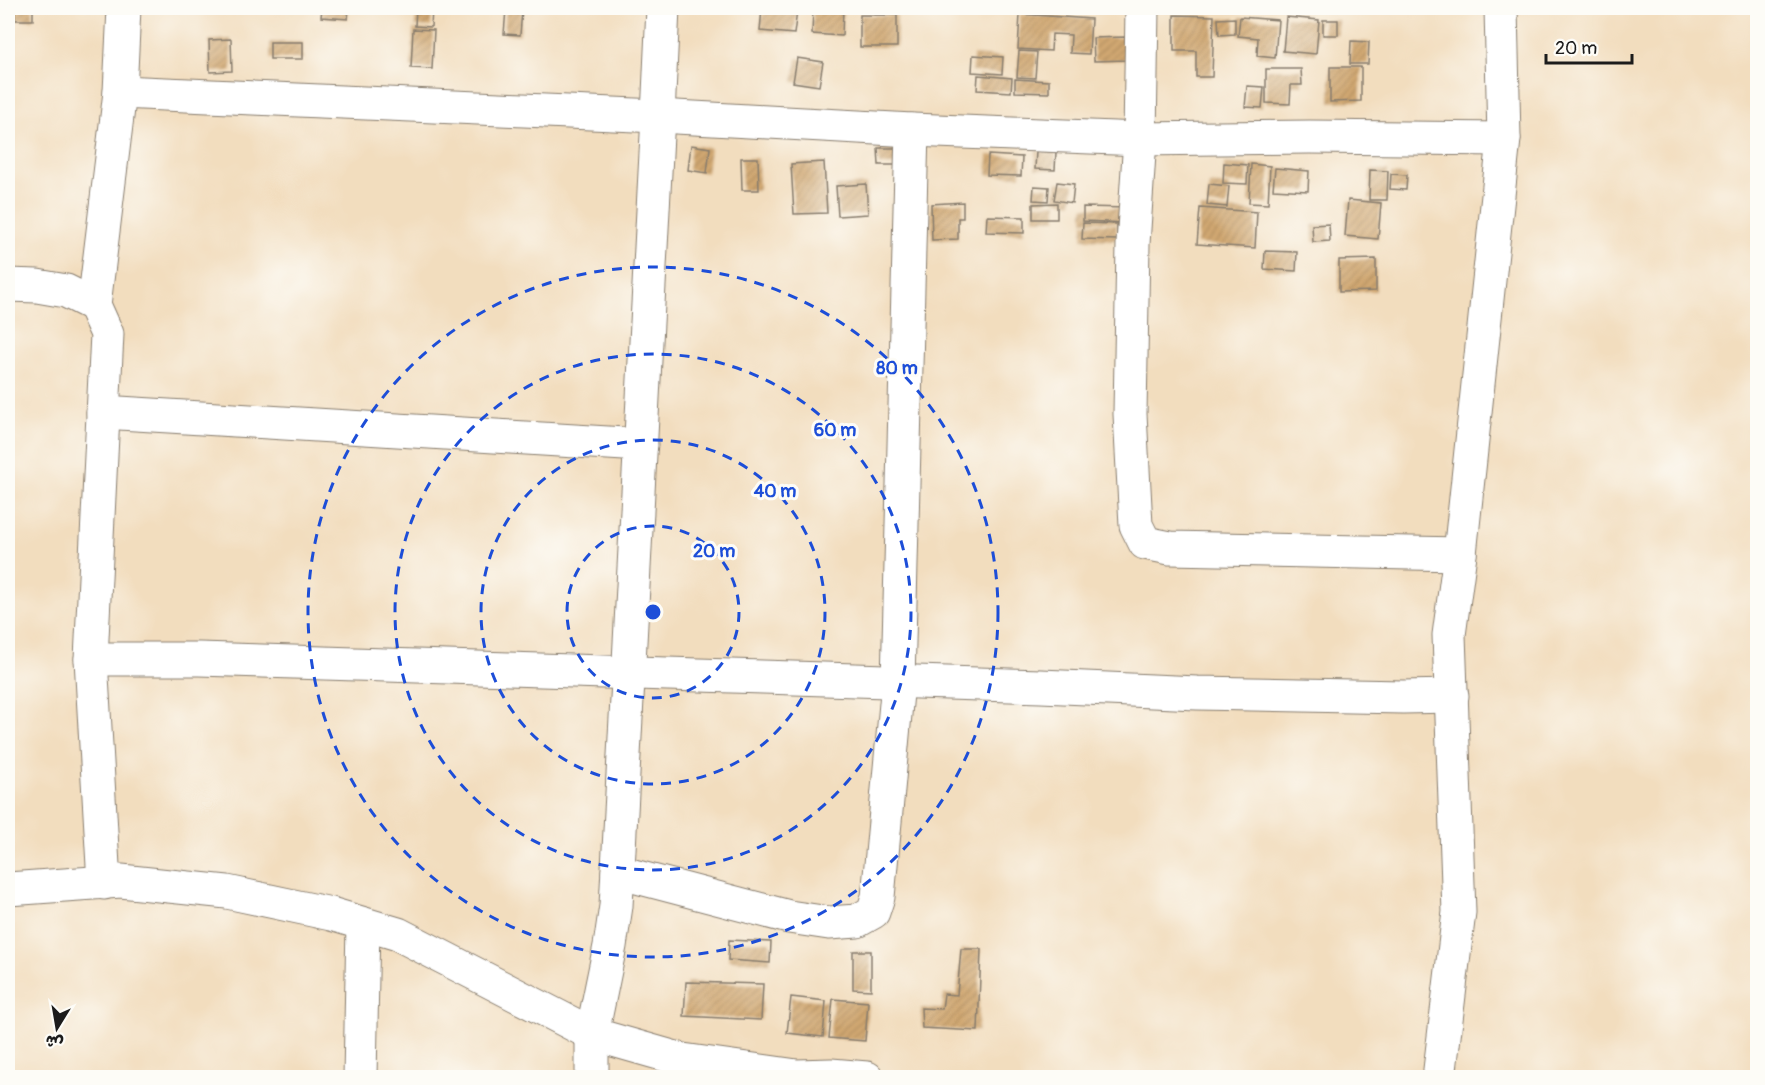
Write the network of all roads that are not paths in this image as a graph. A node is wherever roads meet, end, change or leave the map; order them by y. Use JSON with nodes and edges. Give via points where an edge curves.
{"nodes":[{"id":1,"x":124,"y":8,"type":"edge"},
{"id":2,"x":663,"y":8,"type":"edge"},
{"id":3,"x":1142,"y":8,"type":"edge"},
{"id":4,"x":1501,"y":8,"type":"edge"},
{"id":5,"x":120,"y":92,"type":"junction"},
{"id":6,"x":658,"y":116,"type":"junction"},
{"id":7,"x":912,"y":130,"type":"junction"},
{"id":8,"x":1140,"y":139,"type":"junction"},
{"id":9,"x":1504,"y":139,"type":"junction"},
{"id":10,"x":8,"y":285,"type":"edge"},
{"id":11,"x":94,"y":305,"type":"junction"},
{"id":12,"x":103,"y":412,"type":"junction"},
{"id":13,"x":641,"y":445,"type":"junction"},
{"id":14,"x":1460,"y":554,"type":"junction"},
{"id":15,"x":91,"y":659,"type":"junction"},
{"id":16,"x":629,"y":674,"type":"junction"},
{"id":17,"x":898,"y":682,"type":"junction"},
{"id":18,"x":1452,"y":696,"type":"junction"},
{"id":19,"x":618,"y":872,"type":"junction"},
{"id":20,"x":104,"y":883,"type":"junction"},
{"id":21,"x":8,"y":889,"type":"edge"},
{"id":22,"x":363,"y":924,"type":"junction"},
{"id":23,"x":592,"y":1034,"type":"junction"},
{"id":24,"x":360,"y":1077,"type":"edge"},
{"id":25,"x":592,"y":1077,"type":"edge"},
{"id":26,"x":867,"y":1077,"type":"edge"},
{"id":27,"x":1439,"y":1077,"type":"edge"}],
"edges":[{"from":1,"to":5,"type":"street"},
{"from":2,"to":6,"type":"street"},
{"from":3,"to":8,"type":"street"},
{"from":4,"to":9,"type":"street"},
{"from":5,"to":6,"type":"street"},
{"from":5,"to":11,"type":"street"},
{"from":6,"to":7,"type":"street"},
{"from":6,"to":13,"type":"street"},
{"from":7,"to":8,"type":"street"},
{"from":7,"to":17,"type":"street"},
{"from":8,"to":9,"type":"street"},
{"from":8,"to":14,"type":"street","via":[[1133,244],[1130,414],[1136,525],[1145,543],[1170,548]]},
{"from":9,"to":14,"type":"street"},
{"from":10,"to":11,"type":"street","via":[[66,291]]},
{"from":11,"to":12,"type":"street","via":[[107,334]]},
{"from":12,"to":13,"type":"street"},
{"from":12,"to":15,"type":"street"},
{"from":13,"to":16,"type":"street"},
{"from":14,"to":18,"type":"street","via":[[1449,635]]},
{"from":15,"to":16,"type":"street","via":[[199,659]]},
{"from":15,"to":20,"type":"street"},
{"from":16,"to":17,"type":"street"},
{"from":16,"to":19,"type":"street"},
{"from":17,"to":18,"type":"street","via":[[1197,693]]},
{"from":17,"to":19,"type":"street","via":[[878,897],[873,912],[857,921],[829,923],[789,917]]},
{"from":18,"to":27,"type":"street","via":[[1458,912]]},
{"from":19,"to":23,"type":"street","via":[[616,906]]},
{"from":20,"to":21,"type":"street"},
{"from":20,"to":22,"type":"street","via":[[121,881],[228,892]]},
{"from":22,"to":23,"type":"street","via":[[398,934]]},
{"from":22,"to":24,"type":"street"},
{"from":23,"to":25,"type":"street"},
{"from":23,"to":26,"type":"street","via":[[694,1061],[797,1076]]}]}
